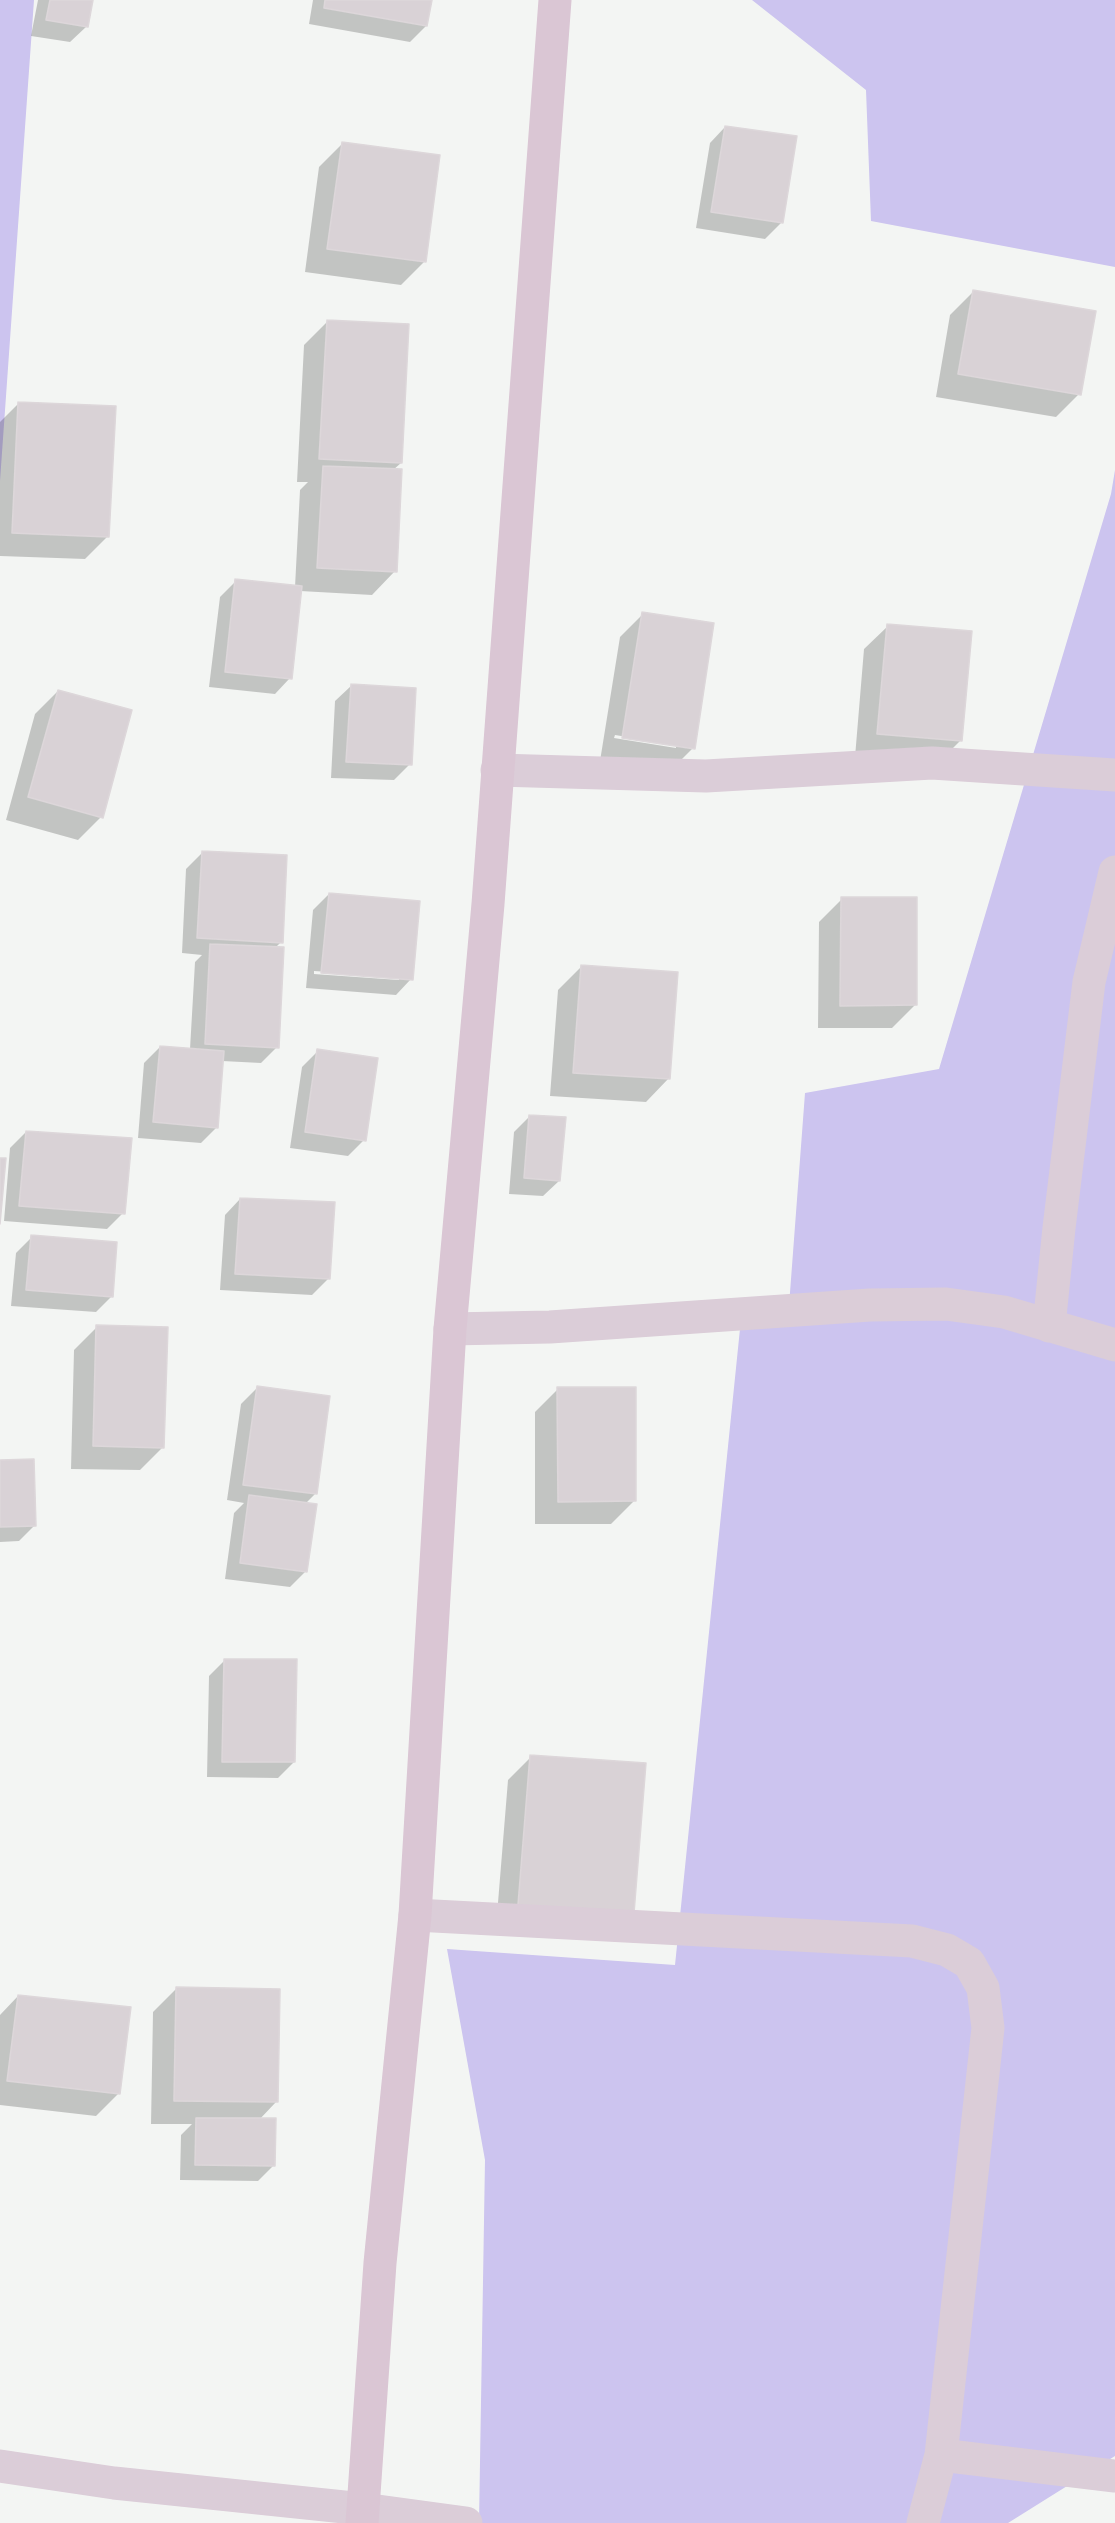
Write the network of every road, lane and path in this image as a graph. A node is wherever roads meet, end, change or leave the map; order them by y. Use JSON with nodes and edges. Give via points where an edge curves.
{"nodes":[{"id":1,"x":555,"y":0,"type":"edge"},
{"id":2,"x":497,"y":770,"type":"junction"},
{"id":3,"x":1115,"y":775,"type":"edge"},
{"id":4,"x":1115,"y":872,"type":"edge"},
{"id":5,"x":1050,"y":1326,"type":"junction"},
{"id":6,"x":450,"y":1329,"type":"junction"},
{"id":7,"x":1115,"y":1345,"type":"edge"},
{"id":8,"x":415,"y":1914,"type":"junction"},
{"id":9,"x":941,"y":2455,"type":"junction"},
{"id":10,"x":0,"y":2466,"type":"edge"},
{"id":11,"x":1115,"y":2476,"type":"edge"},
{"id":12,"x":362,"y":2516,"type":"edge"},
{"id":13,"x":466,"y":2523,"type":"edge"},
{"id":14,"x":923,"y":2523,"type":"edge"}],
"edges":[{"from":1,"to":2,"type":"main road"},
{"from":2,"to":3,"type":"street","via":[[706,776],[933,763]]},
{"from":2,"to":6,"type":"main road"},
{"from":4,"to":5,"type":"street","via":[[1089,982]]},
{"from":5,"to":6,"type":"street","via":[[1004,1312],[946,1304],[870,1305],[550,1327]]},
{"from":5,"to":7,"type":"street"},
{"from":6,"to":8,"type":"main road"},
{"from":8,"to":9,"type":"street","via":[[912,1941],[947,1950],[969,1963],[983,1988],[988,2028]]},
{"from":8,"to":12,"type":"main road","via":[[381,2263]]},
{"from":9,"to":11,"type":"street"},
{"from":9,"to":14,"type":"street"},
{"from":10,"to":12,"type":"street"},
{"from":12,"to":13,"type":"street"}]}
